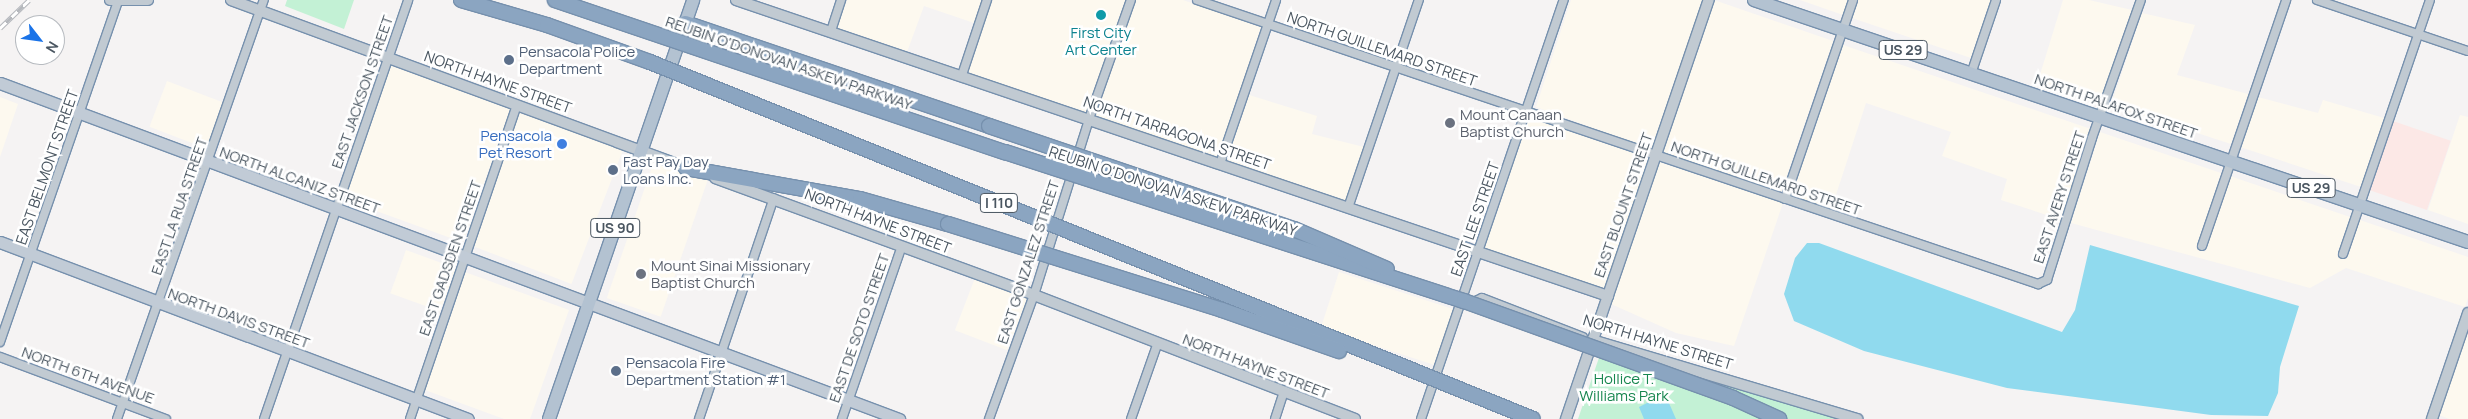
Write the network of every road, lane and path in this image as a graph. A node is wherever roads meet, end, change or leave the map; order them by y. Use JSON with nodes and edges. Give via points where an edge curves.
{"nodes":[{"id":1,"x":114,"y":0,"type":"edge"},
{"id":2,"x":148,"y":0,"type":"edge"},
{"id":3,"x":231,"y":0,"type":"edge"},
{"id":4,"x":408,"y":0,"type":"edge"},
{"id":5,"x":461,"y":0,"type":"edge"},
{"id":6,"x":555,"y":0,"type":"edge"},
{"id":7,"x":736,"y":0,"type":"edge"},
{"id":8,"x":842,"y":0,"type":"edge"},
{"id":9,"x":987,"y":0,"type":"edge"},
{"id":10,"x":1131,"y":0,"type":"edge"},
{"id":11,"x":1197,"y":0,"type":"edge"},
{"id":12,"x":1276,"y":0,"type":"edge"},
{"id":13,"x":1419,"y":0,"type":"edge"},
{"id":14,"x":1564,"y":0,"type":"edge"},
{"id":15,"x":1709,"y":0,"type":"edge"},
{"id":16,"x":1754,"y":0,"type":"edge"},
{"id":17,"x":1853,"y":0,"type":"edge"},
{"id":18,"x":1996,"y":0,"type":"edge"},
{"id":19,"x":2141,"y":0,"type":"edge"},
{"id":20,"x":2286,"y":0,"type":"edge"},
{"id":21,"x":2317,"y":0,"type":"edge"},
{"id":22,"x":2430,"y":0,"type":"edge"},
{"id":23,"x":692,"y":3,"type":"edge"},
{"id":24,"x":263,"y":5,"type":"edge"},
{"id":25,"x":685,"y":23,"type":"junction"},
{"id":26,"x":1267,"y":24,"type":"junction"},
{"id":27,"x":1842,"y":30,"type":"junction"},
{"id":28,"x":831,"y":31,"type":"junction"},
{"id":29,"x":2418,"y":34,"type":"junction"},
{"id":30,"x":2468,"y":51,"type":"edge"},
{"id":31,"x":388,"y":58,"type":"junction"},
{"id":32,"x":1396,"y":68,"type":"junction"},
{"id":33,"x":1971,"y":74,"type":"junction"},
{"id":34,"x":962,"y":75,"type":"junction"},
{"id":35,"x":0,"y":83,"type":"edge"},
{"id":36,"x":517,"y":106,"type":"junction"},
{"id":37,"x":1526,"y":112,"type":"junction"},
{"id":38,"x":80,"y":114,"type":"junction"},
{"id":39,"x":2101,"y":118,"type":"junction"},
{"id":40,"x":1089,"y":119,"type":"junction"},
{"id":41,"x":641,"y":152,"type":"junction"},
{"id":42,"x":1656,"y":156,"type":"junction"},
{"id":43,"x":209,"y":162,"type":"junction"},
{"id":44,"x":2230,"y":162,"type":"junction"},
{"id":45,"x":1220,"y":164,"type":"junction"},
{"id":46,"x":686,"y":168,"type":"junction"},
{"id":47,"x":774,"y":198,"type":"junction"},
{"id":48,"x":1785,"y":199,"type":"junction"},
{"id":49,"x":2360,"y":205,"type":"junction"},
{"id":50,"x":1348,"y":208,"type":"junction"},
{"id":51,"x":337,"y":209,"type":"junction"},
{"id":52,"x":0,"y":242,"type":"edge"},
{"id":53,"x":2468,"y":242,"type":"edge"},
{"id":54,"x":902,"y":246,"type":"junction"},
{"id":55,"x":2202,"y":246,"type":"dead end"},
{"id":56,"x":1478,"y":252,"type":"junction"},
{"id":57,"x":32,"y":254,"type":"junction"},
{"id":58,"x":2343,"y":254,"type":"dead end"},
{"id":59,"x":465,"y":257,"type":"junction"},
{"id":60,"x":2042,"y":284,"type":"joint"},
{"id":61,"x":1034,"y":295,"type":"junction"},
{"id":62,"x":1608,"y":296,"type":"junction"},
{"id":63,"x":1464,"y":301,"type":"junction"},
{"id":64,"x":159,"y":304,"type":"junction"},
{"id":65,"x":589,"y":304,"type":"junction"},
{"id":66,"x":2468,"y":313,"type":"edge"},
{"id":67,"x":1458,"y":317,"type":"junction"},
{"id":68,"x":1592,"y":340,"type":"junction"},
{"id":69,"x":0,"y":342,"type":"edge"},
{"id":70,"x":1157,"y":345,"type":"junction"},
{"id":71,"x":288,"y":352,"type":"junction"},
{"id":72,"x":722,"y":352,"type":"junction"},
{"id":73,"x":0,"y":357,"type":"edge"},
{"id":74,"x":1284,"y":392,"type":"junction"},
{"id":75,"x":416,"y":400,"type":"junction"},
{"id":76,"x":849,"y":400,"type":"junction"},
{"id":77,"x":123,"y":403,"type":"junction"},
{"id":78,"x":1501,"y":406,"type":"junction"},
{"id":79,"x":117,"y":419,"type":"edge"},
{"id":80,"x":166,"y":419,"type":"edge"},
{"id":81,"x":264,"y":419,"type":"edge"},
{"id":82,"x":410,"y":419,"type":"edge"},
{"id":83,"x":468,"y":419,"type":"edge"},
{"id":84,"x":549,"y":419,"type":"edge"},
{"id":85,"x":699,"y":419,"type":"edge"},
{"id":86,"x":842,"y":419,"type":"edge"},
{"id":87,"x":899,"y":419,"type":"edge"},
{"id":88,"x":989,"y":419,"type":"edge"},
{"id":89,"x":1132,"y":419,"type":"edge"},
{"id":90,"x":1275,"y":419,"type":"edge"},
{"id":91,"x":1355,"y":419,"type":"edge"},
{"id":92,"x":1421,"y":419,"type":"edge"},
{"id":93,"x":1533,"y":419,"type":"edge"},
{"id":94,"x":1566,"y":419,"type":"edge"},
{"id":95,"x":1779,"y":419,"type":"edge"},
{"id":96,"x":1857,"y":419,"type":"edge"},
{"id":97,"x":2432,"y":419,"type":"edge"}],
"edges":[{"from":1,"to":2,"type":"street"},
{"from":1,"to":38,"type":"street","name":"EAST BELMONT STREET"},
{"from":3,"to":24,"type":"street","name":"NORTH HAYNE STREET"},
{"from":4,"to":31,"type":"street","name":"EAST JACKSON STREET"},
{"from":5,"to":78,"type":"highway","number":"I 110","bridge":true,"via":[[547,25],[650,62]]},
{"from":6,"to":63,"type":"highway","name":"REUBIN O'DONOVAN ASKEW PARKWAY","bridge":true,"via":[[1014,156]]},
{"from":7,"to":28,"type":"street","name":"NORTH TARRAGONA STREET"},
{"from":8,"to":28,"type":"street"},
{"from":9,"to":34,"type":"street"},
{"from":10,"to":40,"type":"street","name":"EAST GONZALEZ STREET"},
{"from":11,"to":26,"type":"street","name":"NORTH GUILLEMARD STREET"},
{"from":12,"to":26,"type":"street"},
{"from":13,"to":32,"type":"street"},
{"from":14,"to":37,"type":"street","name":"EAST LEE STREET"},
{"from":15,"to":42,"type":"street","name":"EAST BLOUNT STREET"},
{"from":16,"to":27,"type":"main road","name":"NORTH PALAFOX STREET","number":"US 29"},
{"from":17,"to":27,"type":"street"},
{"from":18,"to":33,"type":"street"},
{"from":19,"to":39,"type":"street","name":"EAST AVERY STREET"},
{"from":20,"to":44,"type":"street"},
{"from":21,"to":29,"type":"street"},
{"from":22,"to":29,"type":"street"},
{"from":23,"to":25,"type":"main road","number":"US 90"},
{"from":24,"to":31,"type":"street","name":"NORTH HAYNE STREET"},
{"from":24,"to":43,"type":"street","name":"EAST LA RUA STREET"},
{"from":25,"to":41,"type":"main road","number":"US 90"},
{"from":25,"to":63,"type":"highway","bridge":true,"via":[[1294,229]]},
{"from":26,"to":32,"type":"street","name":"NORTH GUILLEMARD STREET"},
{"from":26,"to":45,"type":"street"},
{"from":27,"to":33,"type":"main road","name":"NORTH PALAFOX STREET","number":"US 29"},
{"from":27,"to":48,"type":"street"},
{"from":28,"to":34,"type":"street","name":"NORTH TARRAGONA STREET"},
{"from":29,"to":30,"type":"street"},
{"from":29,"to":49,"type":"street"},
{"from":31,"to":36,"type":"street","name":"NORTH HAYNE STREET"},
{"from":31,"to":51,"type":"street","name":"EAST JACKSON STREET"},
{"from":32,"to":37,"type":"street","name":"NORTH GUILLEMARD STREET"},
{"from":32,"to":50,"type":"street"},
{"from":33,"to":39,"type":"main road","name":"NORTH PALAFOX STREET","number":"US 29"},
{"from":34,"to":40,"type":"street","name":"NORTH TARRAGONA STREET"},
{"from":35,"to":38,"type":"main road","name":"NORTH ALCANIZ STREET"},
{"from":36,"to":41,"type":"street","name":"NORTH HAYNE STREET"},
{"from":36,"to":59,"type":"street","name":"EAST GADSDEN STREET"},
{"from":37,"to":42,"type":"street","name":"NORTH GUILLEMARD STREET"},
{"from":37,"to":56,"type":"street","name":"EAST LEE STREET"},
{"from":38,"to":43,"type":"main road","name":"NORTH ALCANIZ STREET"},
{"from":38,"to":57,"type":"street","name":"EAST BELMONT STREET"},
{"from":39,"to":44,"type":"main road","name":"NORTH PALAFOX STREET","number":"US 29"},
{"from":39,"to":60,"type":"street","name":"EAST AVERY STREET","via":[[2047,280]]},
{"from":40,"to":45,"type":"street","name":"NORTH TARRAGONA STREET"},
{"from":40,"to":61,"type":"street","name":"EAST GONZALEZ STREET"},
{"from":41,"to":46,"type":"street","name":"NORTH HAYNE STREET"},
{"from":41,"to":65,"type":"main road","number":"US 90"},
{"from":42,"to":48,"type":"street","name":"NORTH GUILLEMARD STREET"},
{"from":42,"to":62,"type":"street","name":"EAST BLOUNT STREET"},
{"from":43,"to":51,"type":"main road","name":"NORTH ALCANIZ STREET"},
{"from":43,"to":64,"type":"street","name":"EAST LA RUA STREET"},
{"from":44,"to":49,"type":"main road","name":"NORTH PALAFOX STREET","number":"US 29"},
{"from":44,"to":55,"type":"street"},
{"from":45,"to":50,"type":"street","name":"NORTH TARRAGONA STREET"},
{"from":46,"to":47,"type":"street","name":"NORTH HAYNE STREET"},
{"from":46,"to":78,"type":"highway","bridge":true,"via":[[860,199],[948,224],[1222,310],[1426,384]]},
{"from":47,"to":54,"type":"street","name":"NORTH HAYNE STREET"},
{"from":47,"to":72,"type":"street"},
{"from":48,"to":60,"type":"street","name":"NORTH GUILLEMARD STREET"},
{"from":49,"to":53,"type":"main road","name":"NORTH PALAFOX STREET","number":"US 29"},
{"from":49,"to":58,"type":"street"},
{"from":50,"to":56,"type":"street","name":"NORTH TARRAGONA STREET"},
{"from":51,"to":59,"type":"main road","name":"NORTH ALCANIZ STREET"},
{"from":51,"to":71,"type":"street","name":"EAST JACKSON STREET"},
{"from":52,"to":57,"type":"main road","name":"NORTH DAVIS STREET"},
{"from":54,"to":61,"type":"street","name":"NORTH HAYNE STREET"},
{"from":54,"to":76,"type":"street","name":"EAST DE SOTO STREET"},
{"from":56,"to":62,"type":"street","name":"NORTH TARRAGONA STREET"},
{"from":56,"to":67,"type":"street","name":"EAST LEE STREET"},
{"from":57,"to":64,"type":"main road","name":"NORTH DAVIS STREET"},
{"from":57,"to":69,"type":"street","name":"EAST BELMONT STREET"},
{"from":59,"to":65,"type":"main road","name":"NORTH ALCANIZ STREET"},
{"from":59,"to":75,"type":"street","name":"EAST GADSDEN STREET"},
{"from":61,"to":70,"type":"street","name":"NORTH HAYNE STREET"},
{"from":61,"to":88,"type":"street","name":"EAST GONZALEZ STREET"},
{"from":62,"to":68,"type":"street","name":"EAST BLOUNT STREET"},
{"from":63,"to":95,"type":"highway","name":"REUBIN O'DONOVAN ASKEW PARKWAY","bridge":true,"via":[[1732,398]]},
{"from":64,"to":71,"type":"main road","name":"NORTH DAVIS STREET"},
{"from":64,"to":77,"type":"street","name":"EAST LA RUA STREET"},
{"from":65,"to":72,"type":"main road","name":"NORTH ALCANIZ STREET"},
{"from":65,"to":84,"type":"main road","number":"US 90"},
{"from":66,"to":97,"type":"street"},
{"from":67,"to":68,"type":"street","name":"NORTH HAYNE STREET","via":[[1471,301],[1482,298]]},
{"from":67,"to":92,"type":"street","name":"EAST LEE STREET"},
{"from":68,"to":94,"type":"street","name":"EAST BLOUNT STREET"},
{"from":68,"to":96,"type":"street","name":"NORTH HAYNE STREET"},
{"from":70,"to":74,"type":"street","name":"NORTH HAYNE STREET"},
{"from":70,"to":89,"type":"street"},
{"from":71,"to":75,"type":"main road","name":"NORTH DAVIS STREET"},
{"from":71,"to":81,"type":"street","name":"EAST JACKSON STREET"},
{"from":72,"to":76,"type":"main road","name":"NORTH ALCANIZ STREET"},
{"from":72,"to":85,"type":"street"},
{"from":73,"to":77,"type":"street","name":"NORTH 6TH AVENUE"},
{"from":74,"to":90,"type":"street"},
{"from":74,"to":91,"type":"street","name":"NORTH HAYNE STREET"},
{"from":75,"to":82,"type":"street","name":"EAST GADSDEN STREET"},
{"from":75,"to":83,"type":"main road","name":"NORTH DAVIS STREET"},
{"from":76,"to":86,"type":"street","name":"EAST DE SOTO STREET"},
{"from":76,"to":87,"type":"main road","name":"NORTH ALCANIZ STREET"},
{"from":77,"to":79,"type":"street","name":"EAST LA RUA STREET"},
{"from":77,"to":80,"type":"street","name":"NORTH 6TH AVENUE"},
{"from":78,"to":93,"type":"highway","number":"I 110","bridge":true}]}
